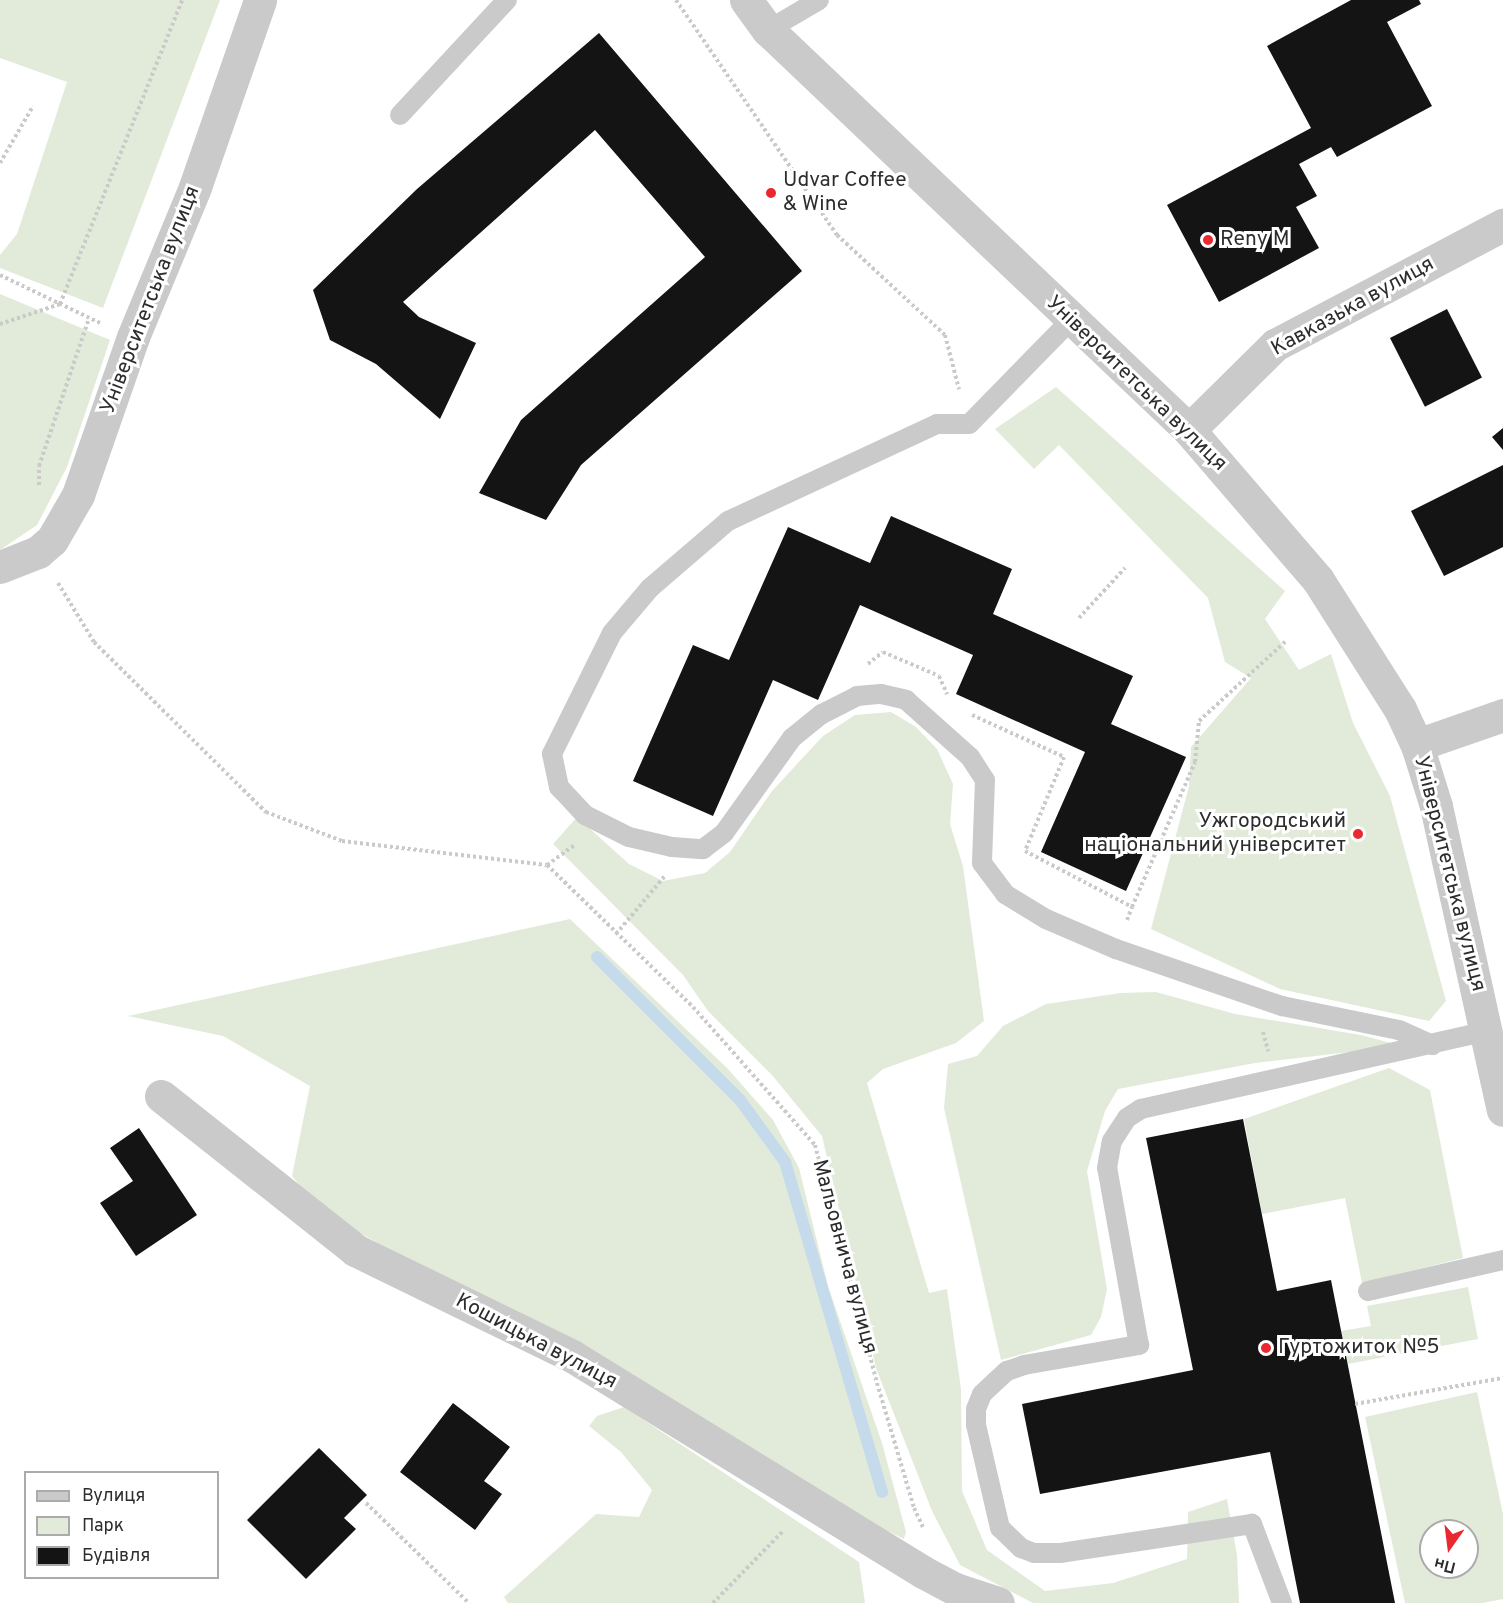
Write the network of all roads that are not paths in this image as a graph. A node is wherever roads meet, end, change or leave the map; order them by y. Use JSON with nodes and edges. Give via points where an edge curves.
{"nodes":[{"id":1,"x":260,"y":0,"type":"edge"},
{"id":2,"x":507,"y":0,"type":"edge"},
{"id":3,"x":746,"y":0,"type":"edge"},
{"id":4,"x":819,"y":0,"type":"edge"},
{"id":5,"x":768,"y":30,"type":"junction"},
{"id":6,"x":400,"y":115,"type":"dead end"},
{"id":7,"x":1503,"y":225,"type":"edge"},
{"id":8,"x":1070,"y":321,"type":"junction"},
{"id":9,"x":1189,"y":430,"type":"junction"},
{"id":10,"x":0,"y":567,"type":"edge"},
{"id":11,"x":1503,"y":716,"type":"edge"},
{"id":12,"x":1418,"y":745,"type":"junction"},
{"id":13,"x":1486,"y":1031,"type":"junction"},
{"id":14,"x":1433,"y":1045,"type":"junction"},
{"id":15,"x":161,"y":1096,"type":"dead end"},
{"id":16,"x":1503,"y":1110,"type":"edge"},
{"id":17,"x":1503,"y":1260,"type":"edge"},
{"id":18,"x":1368,"y":1292,"type":"dead end"},
{"id":19,"x":998,"y":1603,"type":"edge"},
{"id":20,"x":1282,"y":1603,"type":"edge"}],
"edges":[{"from":1,"to":10,"type":"street","name":"Університетська вулиця","via":[[195,188],[133,337],[78,495],[52,540],[38,552]]},
{"from":2,"to":6,"type":"lane"},
{"from":3,"to":5,"type":"street","name":"Університетська вулиця"},
{"from":4,"to":5,"type":"lane"},
{"from":5,"to":8,"type":"street","name":"Університетська вулиця"},
{"from":7,"to":9,"type":"street","name":"Кавказька вулиця","via":[[1275,345]]},
{"from":8,"to":9,"type":"street","name":"Університетська вулиця"},
{"from":8,"to":14,"type":"lane","via":[[969,424],[937,424],[728,521],[650,588],[612,633],[552,754],[559,786],[585,815],[629,837],[703,849],[724,833],[792,738],[822,714],[857,696],[881,694],[906,700],[970,757],[985,780],[982,862],[1005,894],[1046,919],[1116,949],[1254,997],[1344,1022],[1399,1030]]},
{"from":9,"to":12,"type":"street","name":"Університетська вулиця","via":[[1251,497],[1318,580],[1401,709]]},
{"from":11,"to":12,"type":"street"},
{"from":12,"to":13,"type":"street","name":"Університетська вулиця","via":[[1436,806]]},
{"from":13,"to":14,"type":"lane"},
{"from":13,"to":16,"type":"street","name":"Університетська вулиця"},
{"from":14,"to":20,"type":"lane","via":[[1141,1109],[1119,1125],[1107,1168],[1139,1344],[1024,1365],[1007,1371],[982,1394],[976,1425],[999,1528],[1021,1548],[1034,1553],[1061,1553],[1252,1524]]},
{"from":15,"to":19,"type":"street","name":"Кошицька вулиця","via":[[355,1250],[572,1356],[955,1589]]},
{"from":17,"to":18,"type":"lane"}]}
